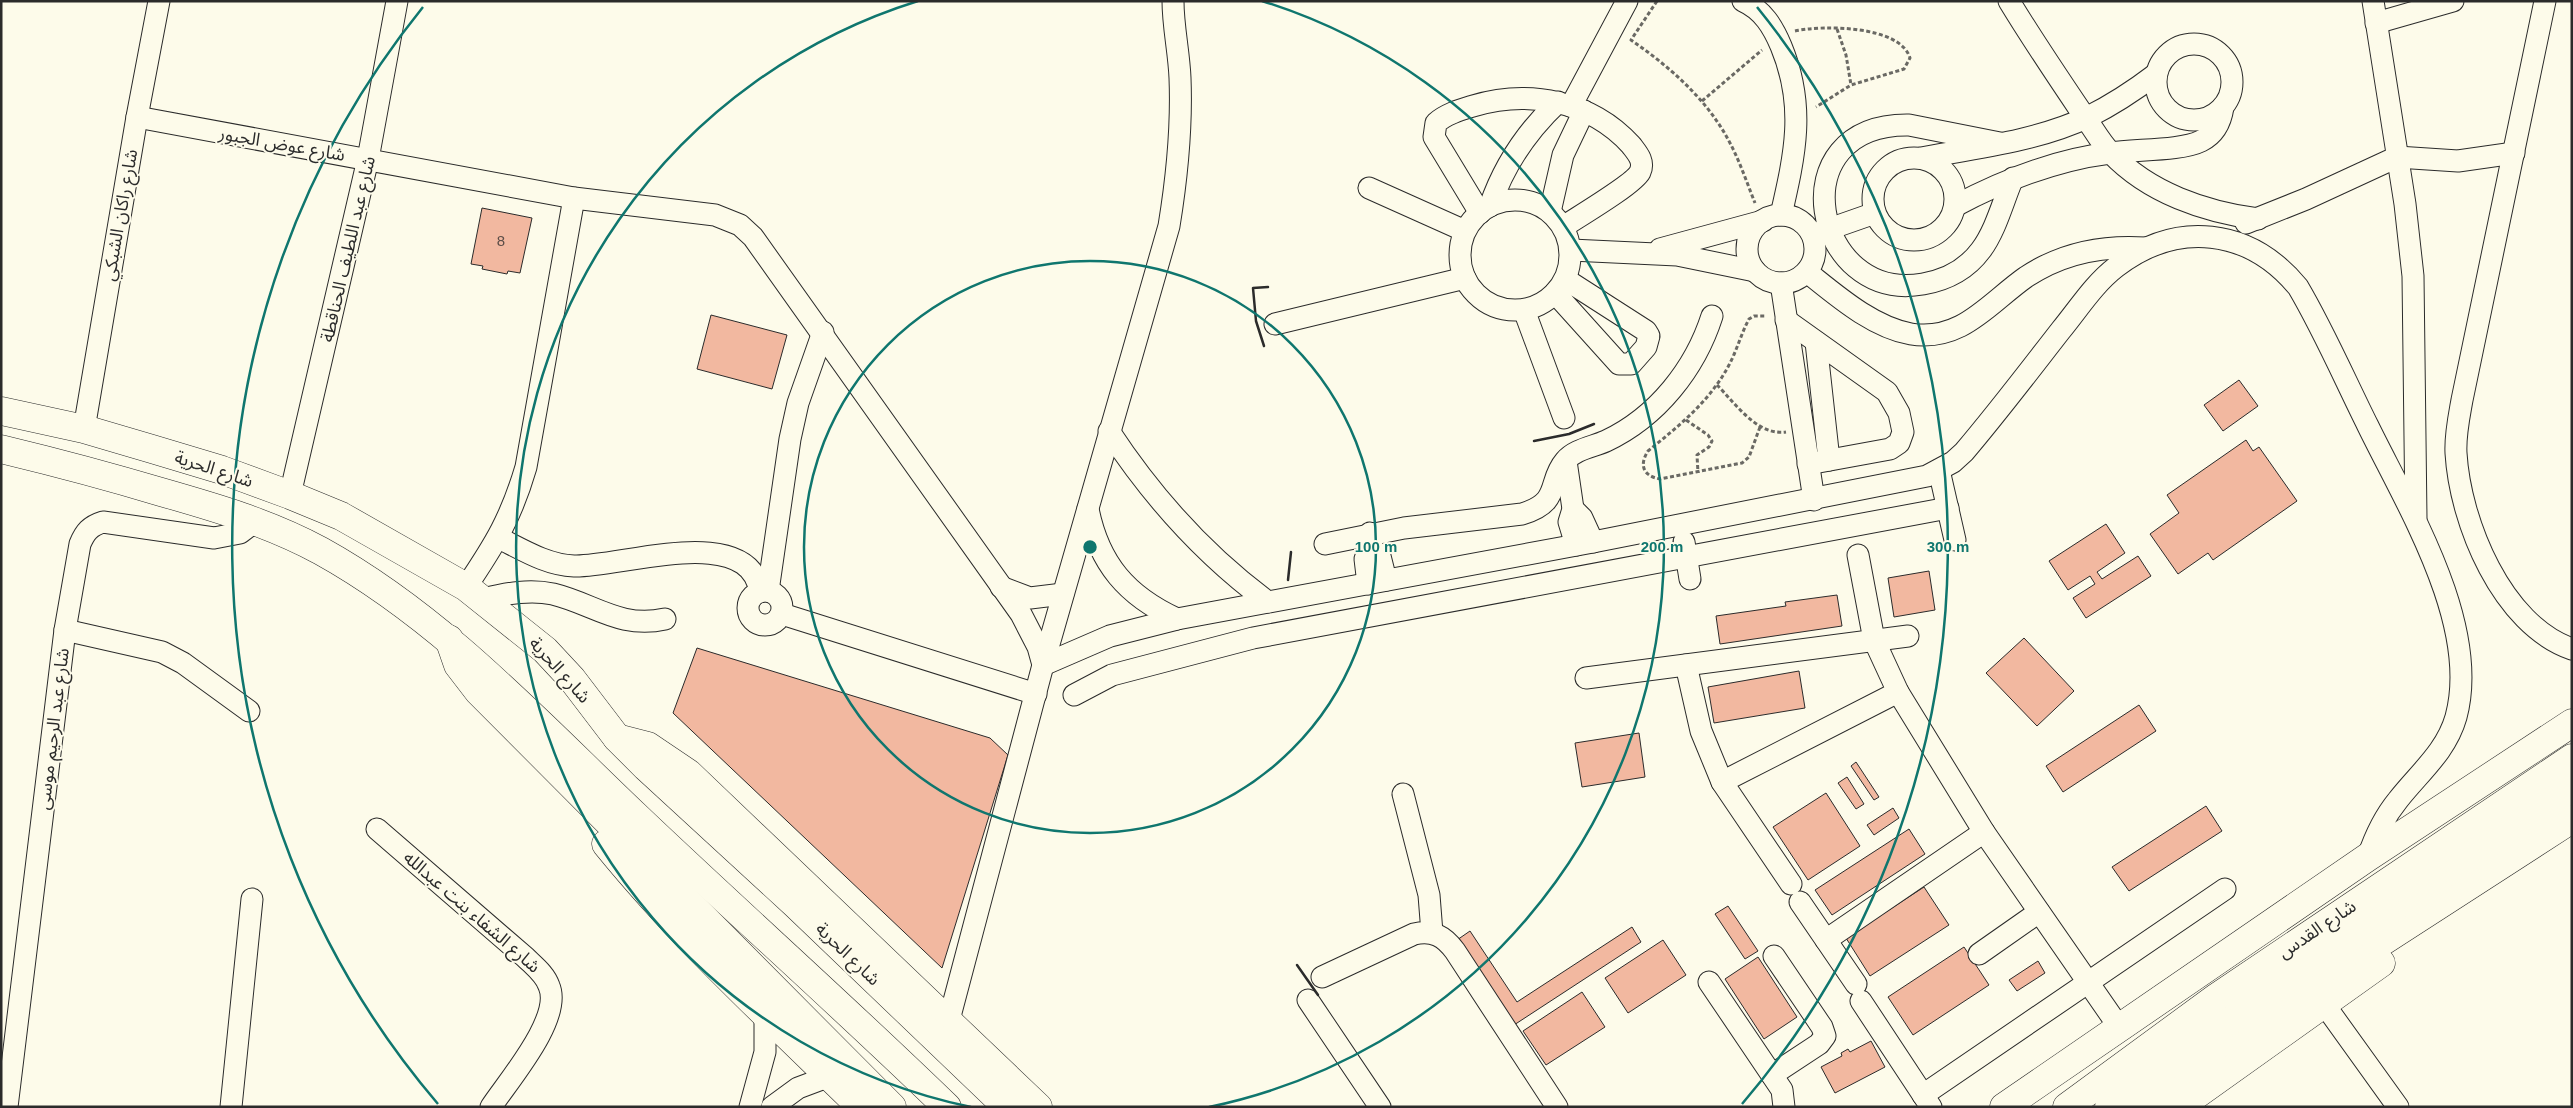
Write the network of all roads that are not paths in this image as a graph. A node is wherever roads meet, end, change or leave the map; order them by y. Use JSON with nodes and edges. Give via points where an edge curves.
{"nodes":[{"id":1,"x":159,"y":1,"type":"edge"},
{"id":2,"x":397,"y":1,"type":"edge"},
{"id":3,"x":1173,"y":1,"type":"edge"},
{"id":4,"x":1627,"y":1,"type":"edge"},
{"id":5,"x":1743,"y":1,"type":"edge"},
{"id":6,"x":2009,"y":1,"type":"edge"},
{"id":7,"x":2373,"y":1,"type":"edge"},
{"id":8,"x":2546,"y":1,"type":"edge"},
{"id":9,"x":2449,"y":2,"type":"edge"},
{"id":10,"x":2376,"y":22,"type":"junction"},
{"id":11,"x":2156,"y":74,"type":"junction"},
{"id":12,"x":1571,"y":106,"type":"junction"},
{"id":13,"x":2224,"y":107,"type":"junction"},
{"id":14,"x":137,"y":117,"type":"junction"},
{"id":15,"x":2086,"y":118,"type":"junction"},
{"id":16,"x":2000,"y":143,"type":"junction"},
{"id":17,"x":2110,"y":153,"type":"junction"},
{"id":18,"x":2514,"y":153,"type":"junction"},
{"id":19,"x":2397,"y":157,"type":"junction"},
{"id":20,"x":1921,"y":158,"type":"junction"},
{"id":21,"x":368,"y":160,"type":"junction"},
{"id":22,"x":2013,"y":178,"type":"junction"},
{"id":23,"x":1369,"y":188,"type":"dead end"},
{"id":24,"x":574,"y":198,"type":"junction"},
{"id":25,"x":1955,"y":206,"type":"junction"},
{"id":26,"x":1485,"y":209,"type":"junction"},
{"id":27,"x":1875,"y":213,"type":"junction"},
{"id":28,"x":1772,"y":218,"type":"junction"},
{"id":29,"x":1557,"y":219,"type":"junction"},
{"id":30,"x":2258,"y":219,"type":"junction"},
{"id":31,"x":1465,"y":231,"type":"junction"},
{"id":32,"x":1820,"y":232,"type":"junction"},
{"id":33,"x":2210,"y":237,"type":"junction"},
{"id":34,"x":2147,"y":248,"type":"junction"},
{"id":35,"x":1571,"y":250,"type":"junction"},
{"id":36,"x":1650,"y":252,"type":"junction"},
{"id":37,"x":1755,"y":271,"type":"junction"},
{"id":38,"x":1806,"y":272,"type":"junction"},
{"id":39,"x":1465,"y":278,"type":"junction"},
{"id":40,"x":1781,"y":283,"type":"junction"},
{"id":41,"x":1524,"y":310,"type":"junction"},
{"id":42,"x":1712,"y":316,"type":"dead end"},
{"id":43,"x":1786,"y":320,"type":"junction"},
{"id":44,"x":1275,"y":324,"type":"dead end"},
{"id":45,"x":823,"y":332,"type":"junction"},
{"id":46,"x":1816,"y":342,"type":"junction"},
{"id":47,"x":1,"y":411,"type":"edge"},
{"id":48,"x":1564,"y":418,"type":"dead end"},
{"id":49,"x":84,"y":429,"type":"junction"},
{"id":50,"x":1109,"y":431,"type":"junction"},
{"id":51,"x":1,"y":449,"type":"edge"},
{"id":52,"x":1566,"y":461,"type":"junction"},
{"id":53,"x":1818,"y":462,"type":"junction"},
{"id":54,"x":1939,"y":470,"type":"junction"},
{"id":55,"x":290,"y":495,"type":"junction"},
{"id":56,"x":1814,"y":500,"type":"junction"},
{"id":57,"x":1088,"y":507,"type":"junction"},
{"id":58,"x":1948,"y":508,"type":"junction"},
{"id":59,"x":257,"y":520,"type":"junction"},
{"id":60,"x":2416,"y":523,"type":"junction"},
{"id":61,"x":1681,"y":526,"type":"junction"},
{"id":62,"x":499,"y":538,"type":"junction"},
{"id":63,"x":1370,"y":540,"type":"junction"},
{"id":64,"x":1955,"y":540,"type":"dead end"},
{"id":65,"x":1325,"y":544,"type":"dead end"},
{"id":66,"x":1584,"y":544,"type":"junction"},
{"id":67,"x":1858,"y":554,"type":"dead end"},
{"id":68,"x":1686,"y":556,"type":"junction"},
{"id":69,"x":1690,"y":579,"type":"dead end"},
{"id":70,"x":1377,"y":582,"type":"junction"},
{"id":71,"x":998,"y":585,"type":"junction"},
{"id":72,"x":764,"y":591,"type":"junction"},
{"id":73,"x":475,"y":593,"type":"junction"},
{"id":74,"x":1064,"y":594,"type":"junction"},
{"id":75,"x":1268,"y":602,"type":"junction"},
{"id":76,"x":782,"y":614,"type":"junction"},
{"id":77,"x":665,"y":619,"type":"dead end"},
{"id":78,"x":1177,"y":619,"type":"junction"},
{"id":79,"x":65,"y":630,"type":"junction"},
{"id":80,"x":1908,"y":636,"type":"dead end"},
{"id":81,"x":449,"y":639,"type":"junction"},
{"id":82,"x":1874,"y":640,"type":"junction"},
{"id":83,"x":2572,"y":649,"type":"edge"},
{"id":84,"x":1043,"y":665,"type":"junction"},
{"id":85,"x":1686,"y":665,"type":"junction"},
{"id":86,"x":1586,"y":678,"type":"dead end"},
{"id":87,"x":1898,"y":692,"type":"junction"},
{"id":88,"x":1036,"y":694,"type":"junction"},
{"id":89,"x":1074,"y":695,"type":"dead end"},
{"id":90,"x":249,"y":711,"type":"dead end"},
{"id":91,"x":2572,"y":723,"type":"edge"},
{"id":92,"x":617,"y":738,"type":"junction"},
{"id":93,"x":2572,"y":758,"type":"edge"},
{"id":94,"x":1722,"y":782,"type":"junction"},
{"id":95,"x":2572,"y":788,"type":"edge"},
{"id":96,"x":1403,"y":794,"type":"dead end"},
{"id":97,"x":579,"y":795,"type":"junction"},
{"id":98,"x":2572,"y":819,"type":"edge"},
{"id":99,"x":377,"y":829,"type":"dead end"},
{"id":100,"x":1984,"y":832,"type":"junction"},
{"id":101,"x":2368,"y":857,"type":"junction"},
{"id":102,"x":2225,"y":889,"type":"dead end"},
{"id":103,"x":252,"y":899,"type":"dead end"},
{"id":104,"x":2039,"y":912,"type":"junction"},
{"id":105,"x":2424,"y":914,"type":"junction"},
{"id":106,"x":1432,"y":933,"type":"junction"},
{"id":107,"x":1826,"y":940,"type":"junction"},
{"id":108,"x":1979,"y":954,"type":"dead end"},
{"id":109,"x":1774,"y":956,"type":"dead end"},
{"id":110,"x":1322,"y":977,"type":"dead end"},
{"id":111,"x":1709,"y":982,"type":"dead end"},
{"id":112,"x":2087,"y":983,"type":"junction"},
{"id":113,"x":11,"y":1000,"type":"edge"},
{"id":114,"x":1308,"y":1000,"type":"dead end"},
{"id":115,"x":2324,"y":1004,"type":"junction"},
{"id":116,"x":765,"y":1016,"type":"junction"},
{"id":117,"x":948,"y":1020,"type":"junction"},
{"id":118,"x":2119,"y":1027,"type":"junction"},
{"id":119,"x":1772,"y":1075,"type":"junction"},
{"id":120,"x":830,"y":1076,"type":"junction"},
{"id":121,"x":1927,"y":1101,"type":"edge"},
{"id":122,"x":7,"y":1107,"type":"edge"},
{"id":123,"x":231,"y":1107,"type":"edge"},
{"id":124,"x":491,"y":1107,"type":"edge"},
{"id":125,"x":750,"y":1107,"type":"edge"},
{"id":126,"x":772,"y":1107,"type":"edge"},
{"id":127,"x":861,"y":1107,"type":"edge"},
{"id":128,"x":892,"y":1107,"type":"edge"},
{"id":129,"x":947,"y":1107,"type":"edge"},
{"id":130,"x":1007,"y":1107,"type":"edge"},
{"id":131,"x":1038,"y":1107,"type":"edge"},
{"id":132,"x":1380,"y":1107,"type":"edge"},
{"id":133,"x":1557,"y":1107,"type":"edge"},
{"id":134,"x":1784,"y":1107,"type":"edge"},
{"id":135,"x":2004,"y":1107,"type":"edge"},
{"id":136,"x":2067,"y":1107,"type":"edge"},
{"id":137,"x":2108,"y":1107,"type":"edge"},
{"id":138,"x":2143,"y":1107,"type":"edge"},
{"id":139,"x":2179,"y":1107,"type":"edge"},
{"id":140,"x":2398,"y":1107,"type":"edge"}],
"edges":[{"from":1,"to":14,"type":"street","name":"شارع راكان الشبكي"},
{"from":2,"to":21,"type":"street","name":"شارع عبد اللطيف الحناقطة"},
{"from":3,"to":50,"type":"street","via":[[1181,116],[1175,191],[1161,261]]},
{"from":4,"to":12,"type":"street"},
{"from":5,"to":28,"type":"street","via":[[1759,10],[1770,23],[1788,63],[1794,86],[1797,125],[1792,167]]},
{"from":6,"to":15,"type":"street"},
{"from":7,"to":10,"type":"street"},
{"from":8,"to":18,"type":"street"},
{"from":9,"to":10,"type":"street"},
{"from":10,"to":19,"type":"street"},
{"from":11,"to":13,"type":"street","via":[[2158,94],[2169,111],[2177,116],[2187,120],[2202,119]]},
{"from":11,"to":13,"type":"street","via":[[2162,60],[2172,50],[2191,43],[2211,47],[2220,52],[2231,69],[2232,89]]},
{"from":11,"to":15,"type":"street"},
{"from":12,"to":26,"type":"street","via":[[1541,118],[1513,155]]},
{"from":12,"to":26,"type":"street","via":[[1539,99],[1502,99],[1465,108],[1436,123],[1434,137]]},
{"from":12,"to":29,"type":"street"},
{"from":12,"to":29,"type":"street","via":[[1609,126],[1624,138],[1637,153],[1642,166],[1634,179]]},
{"from":13,"to":17,"type":"street","via":[[2215,130],[2195,143]]},
{"from":14,"to":21,"type":"street","name":"شارع عوض الجبور"},
{"from":14,"to":49,"type":"street","name":"شارع راكان الشبكي"},
{"from":15,"to":16,"type":"street"},
{"from":15,"to":17,"type":"street"},
{"from":16,"to":20,"type":"street"},
{"from":16,"to":32,"type":"street","via":[[1909,125],[1894,125],[1866,133],[1842,150],[1828,174]]},
{"from":17,"to":22,"type":"street","via":[[2061,162]]},
{"from":17,"to":30,"type":"street","via":[[2144,180],[2178,198],[2218,212]]},
{"from":18,"to":19,"type":"street","via":[[2458,161]]},
{"from":18,"to":83,"type":"street","via":[[2459,417],[2456,452],[2459,478],[2483,554],[2498,584],[2522,616],[2539,632]]},
{"from":19,"to":30,"type":"street"},
{"from":19,"to":60,"type":"street","via":[[2414,285]]},
{"from":20,"to":25,"type":"street","via":[[1948,175],[1953,185]]},
{"from":20,"to":27,"type":"street","via":[[1900,160],[1882,173],[1873,192]]},
{"from":21,"to":24,"type":"street","name":"شارع عوض الجبور"},
{"from":21,"to":55,"type":"street","name":"شارع عبد اللطيف الحناقطة"},
{"from":22,"to":25,"type":"street"},
{"from":22,"to":32,"type":"street","via":[[1980,251],[1959,270],[1933,282],[1904,285],[1877,278],[1853,264]]},
{"from":23,"to":31,"type":"street"},
{"from":24,"to":45,"type":"street","name":"شارع عوض الجبور","via":[[715,215],[732,220],[753,237]]},
{"from":24,"to":62,"type":"street","via":[[526,467]]},
{"from":25,"to":27,"type":"street","via":[[1952,217],[1942,230],[1917,240],[1887,231]]},
{"from":26,"to":29,"type":"street","via":[[1500,202],[1521,200],[1536,204]]},
{"from":26,"to":31,"type":"street"},
{"from":27,"to":32,"type":"street"},
{"from":28,"to":32,"type":"street","via":[[1800,221]]},
{"from":28,"to":36,"type":"street"},
{"from":28,"to":37,"type":"street","via":[[1750,235],[1750,263]]},
{"from":29,"to":35,"type":"street"},
{"from":30,"to":33,"type":"street"},
{"from":31,"to":39,"type":"street","via":[[1460,255]]},
{"from":32,"to":38,"type":"street","via":[[1815,254]]},
{"from":33,"to":34,"type":"street","via":[[2177,238]]},
{"from":33,"to":60,"type":"street","via":[[2234,241],[2258,251],[2273,261],[2298,287]]},
{"from":34,"to":38,"type":"street","via":[[2111,247],[2058,260],[2025,278],[1965,326],[1924,335],[1885,326],[1842,300]]},
{"from":34,"to":54,"type":"street","via":[[2102,279],[1964,452]]},
{"from":35,"to":36,"type":"street"},
{"from":35,"to":41,"type":"street","via":[[1569,270],[1560,286],[1536,306]]},
{"from":36,"to":37,"type":"street","via":[[1703,259]]},
{"from":37,"to":40,"type":"street","via":[[1762,278]]},
{"from":38,"to":40,"type":"street","via":[[1799,278]]},
{"from":39,"to":41,"type":"street","via":[[1489,304]]},
{"from":39,"to":44,"type":"street"},
{"from":40,"to":43,"type":"street"},
{"from":41,"to":48,"type":"street"},
{"from":42,"to":52,"type":"street","via":[[1695,357],[1680,380],[1657,405],[1624,430]]},
{"from":43,"to":46,"type":"street"},
{"from":43,"to":53,"type":"street","via":[[1803,431]]},
{"from":45,"to":71,"type":"street","name":"شارع عوض الجبور"},
{"from":45,"to":72,"type":"street","via":[[798,403]]},
{"from":46,"to":53,"type":"street"},
{"from":46,"to":53,"type":"street","via":[[1887,392],[1899,413],[1903,432],[1899,443],[1890,449]]},
{"from":47,"to":49,"type":"main road","name":"شارع الحرية"},
{"from":49,"to":55,"type":"main road","name":"شارع الحرية","via":[[222,470]]},
{"from":50,"to":57,"type":"street"},
{"from":50,"to":75,"type":"street","via":[[1172,517],[1219,564]]},
{"from":51,"to":59,"type":"main road","name":"شارع الحرية","via":[[72,466]]},
{"from":52,"to":63,"type":"street","via":[[1546,501],[1531,511]]},
{"from":52,"to":66,"type":"street","via":[[1573,509],[1569,522]]},
{"from":53,"to":56,"type":"street"},
{"from":54,"to":56,"type":"street","via":[[1914,480]]},
{"from":54,"to":58,"type":"street"},
{"from":55,"to":73,"type":"main road","name":"شارع الحرية","via":[[341,516]]},
{"from":56,"to":61,"type":"street"},
{"from":57,"to":74,"type":"street"},
{"from":57,"to":78,"type":"street","via":[[1099,548],[1123,584],[1139,598]]},
{"from":58,"to":64,"type":"street"},
{"from":58,"to":68,"type":"street"},
{"from":59,"to":79,"type":"street","name":"شارع عبد الرحيم موسى","via":[[240,533],[214,538],[114,522],[92,526],[80,544]]},
{"from":59,"to":81,"type":"main road","name":"شارع الحرية","via":[[319,550],[375,583]]},
{"from":60,"to":101,"type":"street","via":[[2443,584],[2450,609],[2459,663],[2458,704],[2444,745],[2386,816]]},
{"from":61,"to":66,"type":"street"},
{"from":61,"to":68,"type":"street"},
{"from":62,"to":72,"type":"street","via":[[543,559],[571,566],[682,552],[724,557],[751,570]]},
{"from":62,"to":73,"type":"street"},
{"from":63,"to":65,"type":"street"},
{"from":63,"to":70,"type":"street","via":[[1365,559]]},
{"from":66,"to":70,"type":"street"},
{"from":67,"to":82,"type":"street"},
{"from":68,"to":69,"type":"street"},
{"from":68,"to":89,"type":"street","via":[[1253,638],[1112,676]]},
{"from":70,"to":75,"type":"street"},
{"from":71,"to":74,"type":"street","via":[[1030,598]]},
{"from":71,"to":84,"type":"street","name":"شارع عوض الجبور","via":[[1026,622]]},
{"from":72,"to":76,"type":"street","via":[[780,599]]},
{"from":72,"to":76,"type":"street","via":[[749,602],[750,618],[756,623],[771,625]]},
{"from":73,"to":77,"type":"street","via":[[542,592],[622,620],[644,622]]},
{"from":73,"to":92,"type":"main road","name":"شارع الحرية","via":[[545,650],[572,679]]},
{"from":74,"to":84,"type":"street"},
{"from":75,"to":78,"type":"street"},
{"from":76,"to":88,"type":"street"},
{"from":78,"to":84,"type":"street","via":[[1110,636]]},
{"from":79,"to":90,"type":"street","via":[[162,652],[183,663]]},
{"from":79,"to":113,"type":"street","name":"شارع عبد الرحيم موسى"},
{"from":80,"to":82,"type":"street"},
{"from":81,"to":97,"type":"main road","via":[[458,665],[473,686]]},
{"from":81,"to":129,"type":"main road","name":"شارع الحرية"},
{"from":82,"to":85,"type":"street"},
{"from":82,"to":87,"type":"street"},
{"from":84,"to":88,"type":"street"},
{"from":85,"to":86,"type":"street"},
{"from":85,"to":94,"type":"street","via":[[1701,731]]},
{"from":87,"to":94,"type":"street"},
{"from":87,"to":100,"type":"street"},
{"from":88,"to":117,"type":"street"},
{"from":91,"to":101,"type":"main road"},
{"from":92,"to":117,"type":"main road","via":[[648,746],[688,773]]},
{"from":92,"to":130,"type":"main road","name":"شارع الحرية"},
{"from":93,"to":136,"type":"main road","name":"شارع القدس","via":[[2225,992]]},
{"from":94,"to":107,"type":"street"},
{"from":95,"to":137,"type":"main road","name":"شارع القدس","via":[[2327,952]]},
{"from":96,"to":106,"type":"street","via":[[1430,895]]},
{"from":97,"to":116,"type":"main road","via":[[606,845]]},
{"from":97,"to":128,"type":"main road"},
{"from":98,"to":105,"type":"main road"},
{"from":99,"to":124,"type":"street","name":"شارع الشفاء بنت عبدالله","via":[[525,957],[544,976],[550,988],[552,1000],[538,1038]]},
{"from":100,"to":104,"type":"street"},
{"from":100,"to":107,"type":"street"},
{"from":101,"to":118,"type":"main road"},
{"from":102,"to":112,"type":"street"},
{"from":103,"to":123,"type":"street"},
{"from":104,"to":108,"type":"street"},
{"from":104,"to":112,"type":"street"},
{"from":105,"to":115,"type":"main road","via":[[2420,927],[2409,942]]},
{"from":105,"to":138,"type":"main road","via":[[2319,983]]},
{"from":106,"to":110,"type":"street","via":[[1414,934]]},
{"from":106,"to":133,"type":"street","via":[[1447,940],[1455,951]]},
{"from":107,"to":121,"type":"street"},
{"from":109,"to":119,"type":"street","via":[[1825,1036],[1819,1044]]},
{"from":111,"to":119,"type":"street"},
{"from":112,"to":118,"type":"street"},
{"from":112,"to":121,"type":"street"},
{"from":113,"to":122,"type":"street","name":"شارع عبد الرحيم موسى"},
{"from":114,"to":132,"type":"street"},
{"from":115,"to":139,"type":"main road"},
{"from":115,"to":140,"type":"street"},
{"from":116,"to":120,"type":"main road"},
{"from":116,"to":125,"type":"street","via":[[765,1052]]},
{"from":117,"to":131,"type":"main road"},
{"from":118,"to":135,"type":"main road"},
{"from":119,"to":134,"type":"street","via":[[1782,1090]]},
{"from":120,"to":126,"type":"street","via":[[798,1088]]},
{"from":120,"to":127,"type":"main road"}]}
